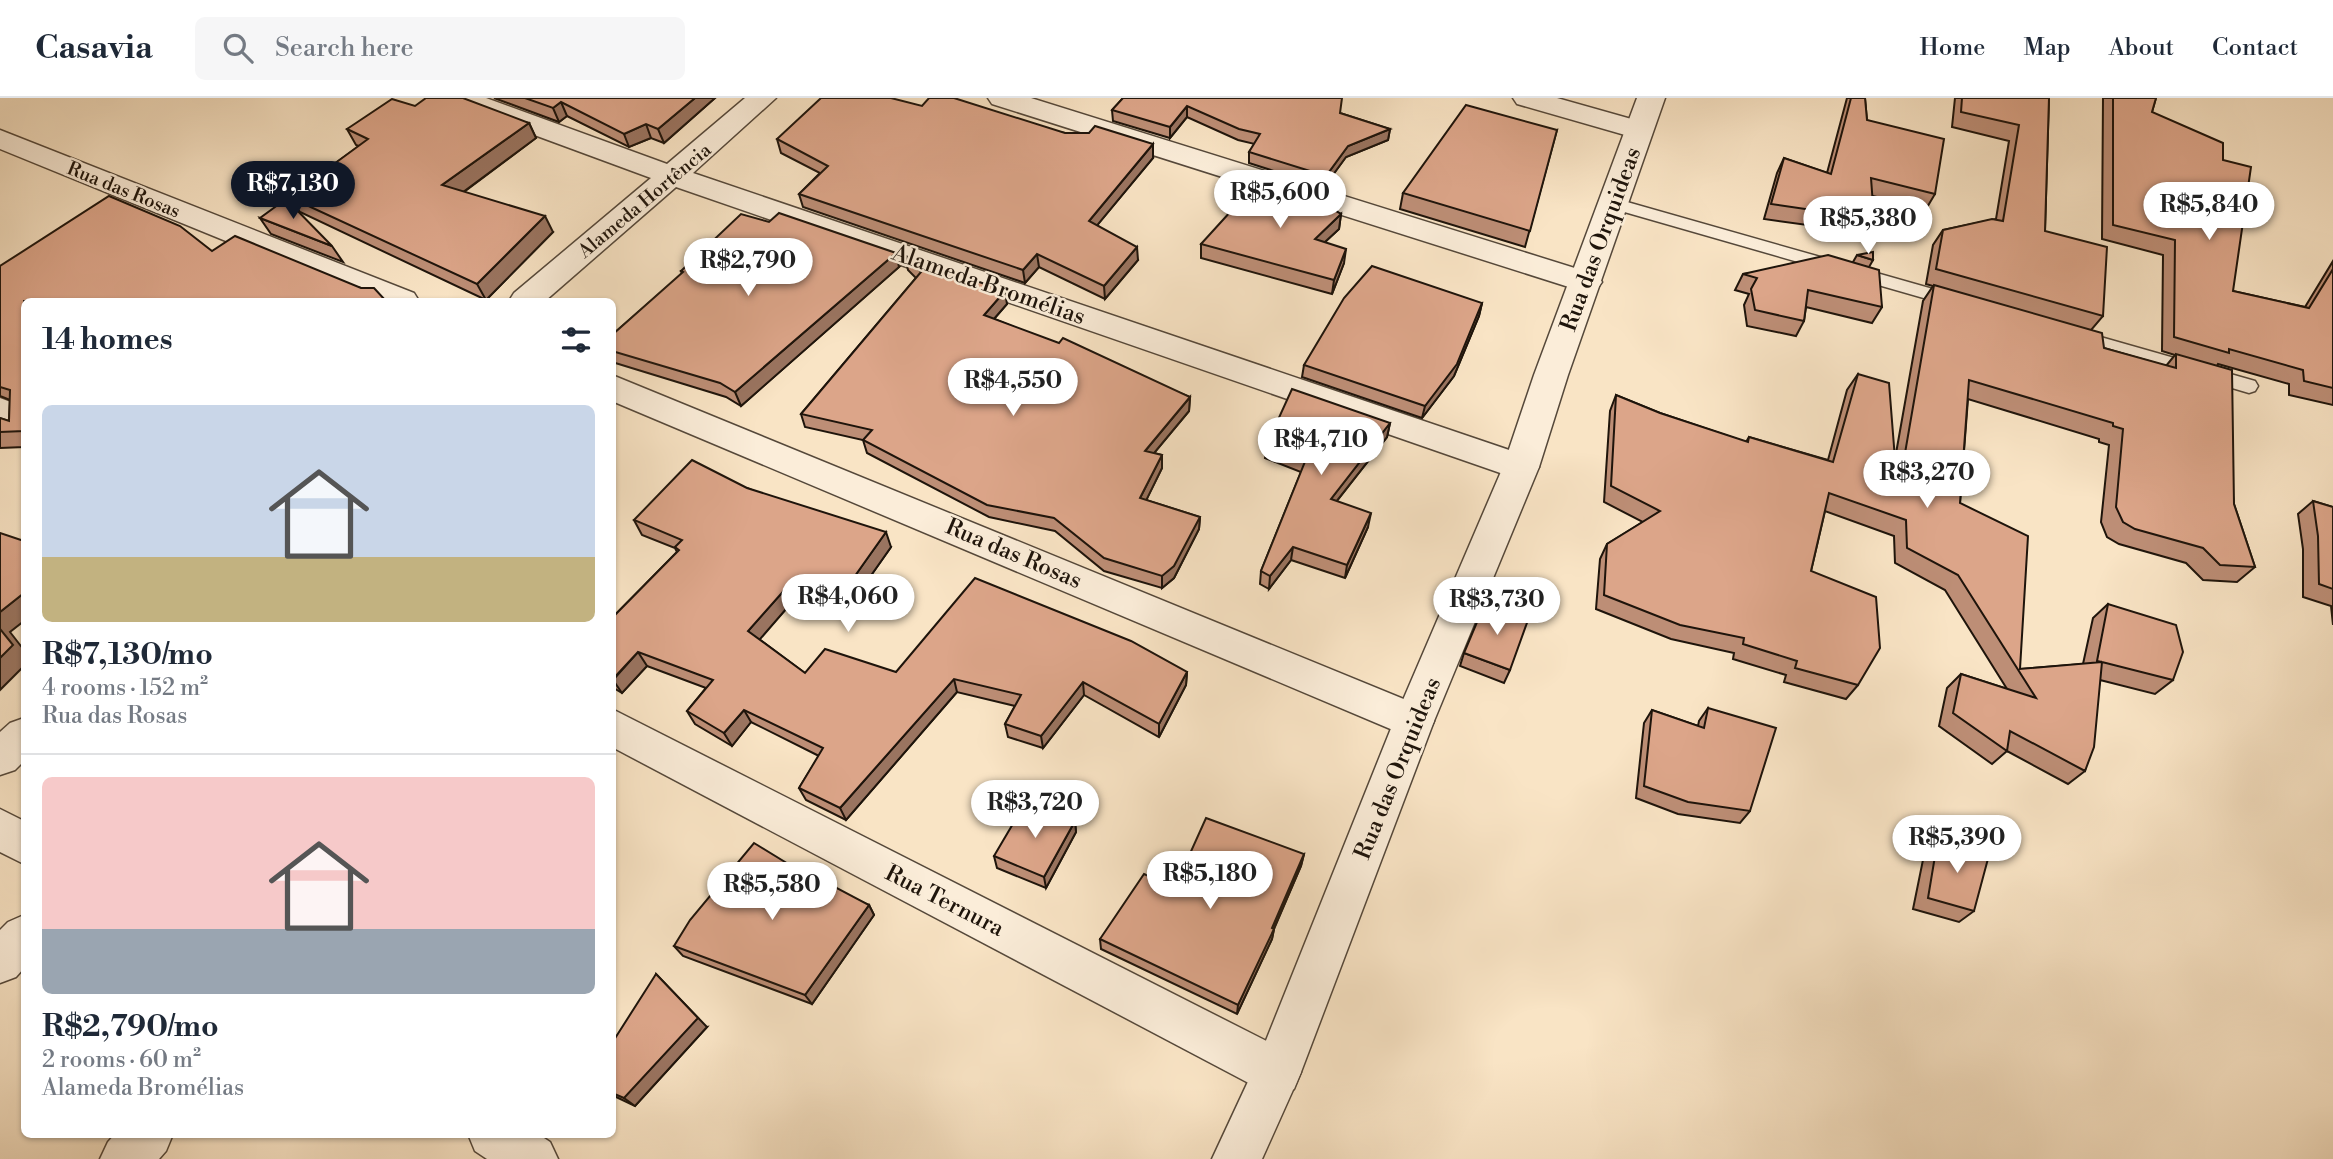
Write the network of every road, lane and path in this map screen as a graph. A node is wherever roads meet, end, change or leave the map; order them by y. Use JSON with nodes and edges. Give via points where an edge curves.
{"nodes":[{"id":1,"x":460,"y":98,"type":"edge"},
{"id":2,"x":762,"y":98,"type":"edge"},
{"id":3,"x":1004,"y":98,"type":"edge"},
{"id":4,"x":1527,"y":98,"type":"edge"},
{"id":5,"x":1651,"y":98,"type":"edge"},
{"id":6,"x":1639,"y":130,"type":"junction"},
{"id":7,"x":0,"y":139,"type":"edge"},
{"id":8,"x":674,"y":176,"type":"junction"},
{"id":9,"x":1613,"y":203,"type":"junction"},
{"id":10,"x":1587,"y":282,"type":"junction"},
{"id":11,"x":396,"y":298,"type":"edge"},
{"id":12,"x":528,"y":298,"type":"edge"},
{"id":13,"x":1973,"y":306,"type":"edge"},
{"id":14,"x":2065,"y":333,"type":"edge"},
{"id":15,"x":2249,"y":386,"type":"dead end"},
{"id":16,"x":616,"y":389,"type":"edge"},
{"id":17,"x":0,"y":410,"type":"edge"},
{"id":18,"x":21,"y":420,"type":"edge"},
{"id":19,"x":1521,"y":467,"type":"junction"},
{"id":20,"x":1414,"y":721,"type":"junction"},
{"id":21,"x":616,"y":729,"type":"edge"},
{"id":22,"x":21,"y":739,"type":"edge"},
{"id":23,"x":0,"y":757,"type":"edge"},
{"id":24,"x":0,"y":829,"type":"edge"},
{"id":25,"x":21,"y":842,"type":"edge"},
{"id":26,"x":21,"y":940,"type":"edge"},
{"id":27,"x":0,"y":961,"type":"edge"},
{"id":28,"x":1277,"y":1072,"type":"junction"},
{"id":29,"x":145,"y":1138,"type":"edge"},
{"id":30,"x":499,"y":1138,"type":"edge"},
{"id":31,"x":125,"y":1159,"type":"edge"},
{"id":32,"x":533,"y":1159,"type":"edge"},
{"id":33,"x":1237,"y":1159,"type":"edge"}],
"edges":[{"from":1,"to":8,"type":"street","name":"Alameda Bromélias"},
{"from":2,"to":8,"type":"street","name":"Alameda Hortência"},
{"from":3,"to":10,"type":"street"},
{"from":4,"to":6,"type":"street"},
{"from":5,"to":6,"type":"street","name":"Rua das Orquideas"},
{"from":6,"to":9,"type":"street","name":"Rua das Orquideas"},
{"from":7,"to":11,"type":"street","name":"Rua das Rosas"},
{"from":8,"to":12,"type":"street","name":"Alameda Hortência"},
{"from":8,"to":19,"type":"street","name":"Alameda Bromélias"},
{"from":9,"to":10,"type":"street","name":"Rua das Orquideas"},
{"from":9,"to":13,"type":"lane"},
{"from":10,"to":19,"type":"street","name":"Rua das Orquideas"},
{"from":14,"to":15,"type":"lane"},
{"from":16,"to":20,"type":"street","name":"Rua das Rosas"},
{"from":17,"to":18,"type":"street"},
{"from":19,"to":20,"type":"street","name":"Rua das Orquideas"},
{"from":20,"to":28,"type":"street","name":"Rua das Orquideas"},
{"from":21,"to":28,"type":"street","name":"Rua Ternura"},
{"from":22,"to":23,"type":"street"},
{"from":24,"to":25,"type":"street"},
{"from":26,"to":27,"type":"street"},
{"from":28,"to":33,"type":"street","name":"Rua das Orquideas"},
{"from":29,"to":31,"type":"street"},
{"from":30,"to":32,"type":"street"}]}
